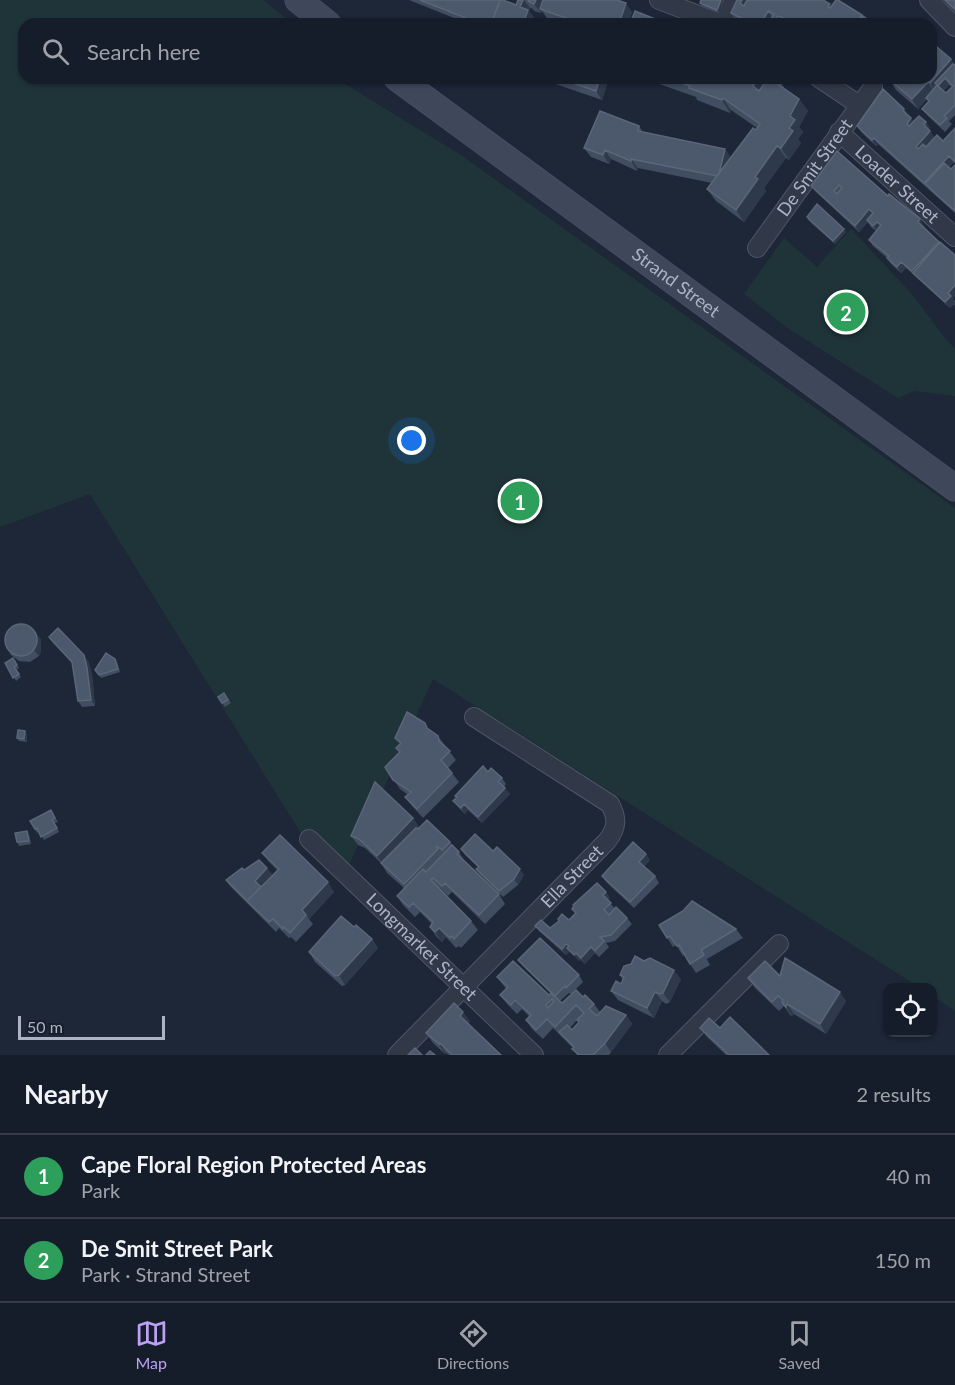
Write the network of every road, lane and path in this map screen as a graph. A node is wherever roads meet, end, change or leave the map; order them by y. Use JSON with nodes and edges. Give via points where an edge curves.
{"nodes":[{"id":1,"x":298,"y":0,"type":"edge"},
{"id":2,"x":659,"y":0,"type":"edge"},
{"id":3,"x":734,"y":0,"type":"edge"},
{"id":4,"x":928,"y":0,"type":"edge"},
{"id":5,"x":320,"y":18,"type":"edge"},
{"id":6,"x":706,"y":18,"type":"edge"},
{"id":7,"x":725,"y":18,"type":"edge"},
{"id":8,"x":955,"y":27,"type":"edge"},
{"id":9,"x":405,"y":84,"type":"edge"},
{"id":10,"x":828,"y":84,"type":"edge"},
{"id":11,"x":873,"y":87,"type":"dead end"},
{"id":12,"x":859,"y":105,"type":"junction"},
{"id":13,"x":839,"y":132,"type":"junction"},
{"id":14,"x":955,"y":237,"type":"edge"},
{"id":15,"x":757,"y":248,"type":"dead end"},
{"id":16,"x":955,"y":489,"type":"edge"},
{"id":17,"x":474,"y":717,"type":"dead end"},
{"id":18,"x":309,"y":839,"type":"dead end"},
{"id":19,"x":779,"y":944,"type":"dead end"},
{"id":20,"x":463,"y":986,"type":"junction"},
{"id":21,"x":397,"y":1055,"type":"edge"},
{"id":22,"x":534,"y":1055,"type":"edge"},
{"id":23,"x":668,"y":1055,"type":"edge"}],
"edges":[{"from":1,"to":5,"type":"street"},
{"from":2,"to":6,"type":"street"},
{"from":3,"to":7,"type":"street"},
{"from":4,"to":8,"type":"street"},
{"from":9,"to":16,"type":"street","name":"Strand Street"},
{"from":10,"to":12,"type":"street"},
{"from":11,"to":12,"type":"street","name":"De Smit Street"},
{"from":12,"to":13,"type":"street","name":"De Smit Street"},
{"from":13,"to":14,"type":"street","name":"Loader Street"},
{"from":13,"to":15,"type":"street","name":"De Smit Street"},
{"from":17,"to":20,"type":"street","name":"Ella Street","via":[[610,804],[616,822],[607,841]]},
{"from":18,"to":20,"type":"street","name":"Longmarket Street"},
{"from":19,"to":23,"type":"street"},
{"from":20,"to":21,"type":"street","name":"Ella Street"},
{"from":20,"to":22,"type":"street","name":"Longmarket Street"}]}
